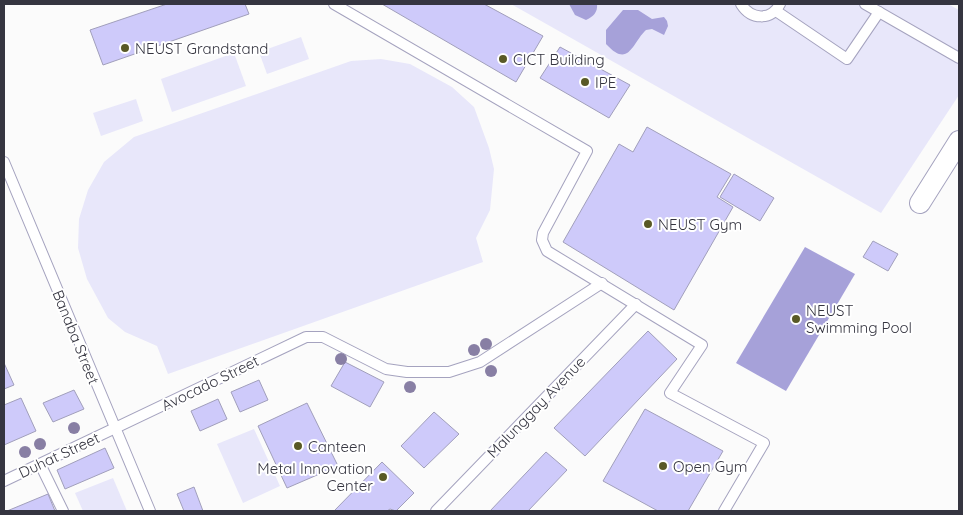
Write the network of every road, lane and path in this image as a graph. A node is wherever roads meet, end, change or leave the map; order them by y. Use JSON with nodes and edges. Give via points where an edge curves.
{"nodes":[{"id":1,"x":334,"y":4,"type":"edge"},
{"id":2,"x":741,"y":4,"type":"edge"},
{"id":3,"x":865,"y":4,"type":"edge"},
{"id":4,"x":778,"y":7,"type":"edge"},
{"id":5,"x":879,"y":12,"type":"junction"},
{"id":6,"x":959,"y":58,"type":"edge"},
{"id":7,"x":959,"y":141,"type":"edge"},
{"id":8,"x":4,"y":162,"type":"edge"},
{"id":9,"x":920,"y":203,"type":"dead end"},
{"id":10,"x":602,"y":283,"type":"junction"},
{"id":11,"x":636,"y":304,"type":"junction"},
{"id":12,"x":114,"y":429,"type":"junction"},
{"id":13,"x":40,"y":464,"type":"junction"},
{"id":14,"x":4,"y":481,"type":"edge"},
{"id":15,"x":63,"y":511,"type":"edge"},
{"id":16,"x":150,"y":511,"type":"edge"},
{"id":17,"x":436,"y":511,"type":"edge"},
{"id":18,"x":724,"y":511,"type":"edge"}],
"edges":[{"from":1,"to":10,"type":"lane","via":[[587,151],[542,233],[542,240],[547,251]]},
{"from":2,"to":4,"type":"lane","via":[[757,17],[764,17]]},
{"from":3,"to":5,"type":"lane"},
{"from":4,"to":5,"type":"lane","via":[[847,60]]},
{"from":5,"to":6,"type":"lane"},
{"from":7,"to":9,"type":"street"},
{"from":8,"to":12,"type":"lane","name":"Banaba Street"},
{"from":10,"to":11,"type":"lane"},
{"from":10,"to":12,"type":"lane","name":"Avocado Street","via":[[480,362],[449,372],[407,372],[386,368],[323,338],[306,338]]},
{"from":11,"to":17,"type":"lane","name":"Malunggay Avenue"},
{"from":11,"to":18,"type":"lane","via":[[702,344],[670,393],[764,443]]},
{"from":12,"to":13,"type":"lane","name":"Duhat Street"},
{"from":12,"to":16,"type":"lane","name":"Banaba Street"},
{"from":13,"to":14,"type":"lane","name":"Duhat Street"},
{"from":13,"to":15,"type":"lane"}]}
